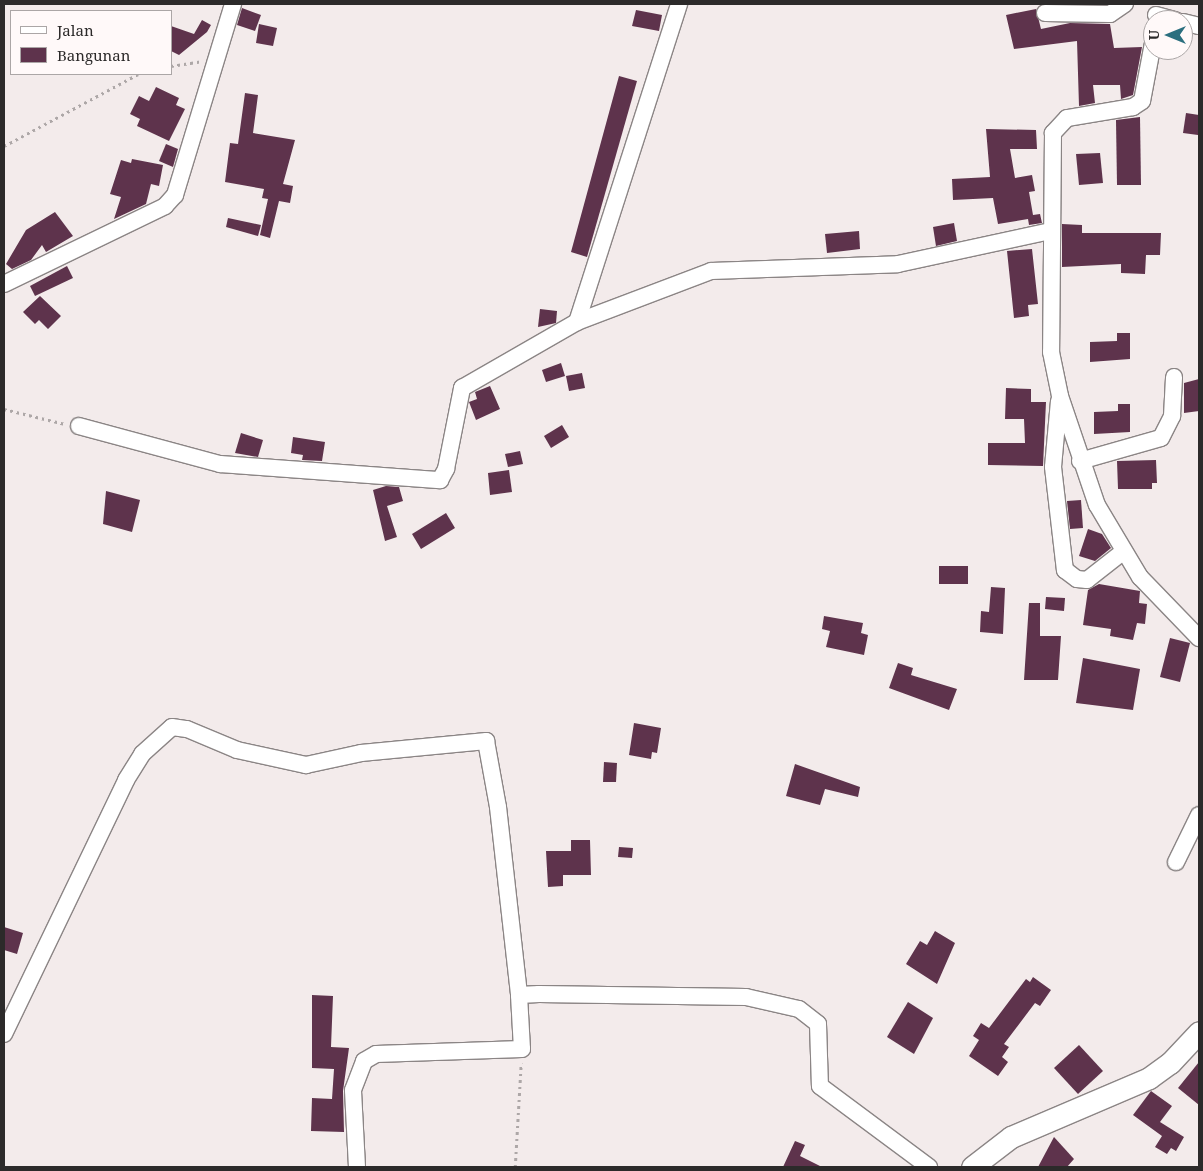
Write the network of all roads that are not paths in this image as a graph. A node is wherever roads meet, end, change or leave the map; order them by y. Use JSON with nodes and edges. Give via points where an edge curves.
{"nodes":[{"id":1,"x":233,"y":4,"type":"edge"},
{"id":2,"x":679,"y":4,"type":"edge"},
{"id":3,"x":1125,"y":4,"type":"edge"},
{"id":4,"x":1045,"y":13,"type":"dead end"},
{"id":5,"x":1150,"y":60,"type":"edge"},
{"id":6,"x":1050,"y":231,"type":"junction"},
{"id":7,"x":4,"y":284,"type":"edge"},
{"id":8,"x":577,"y":322,"type":"junction"},
{"id":9,"x":1174,"y":377,"type":"dead end"},
{"id":10,"x":1060,"y":396,"type":"junction"},
{"id":11,"x":79,"y":426,"type":"road end"},
{"id":12,"x":1080,"y":461,"type":"junction"},
{"id":13,"x":1124,"y":551,"type":"junction"},
{"id":14,"x":1199,"y":638,"type":"edge"},
{"id":15,"x":1199,"y":815,"type":"edge"},
{"id":16,"x":1176,"y":862,"type":"dead end"},
{"id":17,"x":519,"y":995,"type":"junction"},
{"id":18,"x":4,"y":1034,"type":"edge"},
{"id":19,"x":1199,"y":1034,"type":"edge"},
{"id":20,"x":357,"y":1167,"type":"edge"},
{"id":21,"x":929,"y":1167,"type":"edge"},
{"id":22,"x":972,"y":1167,"type":"edge"}],
"edges":[{"from":1,"to":7,"type":"street","via":[[175,195],[165,206]]},
{"from":2,"to":8,"type":"street"},
{"from":3,"to":4,"type":"street","via":[[1110,14]]},
{"from":5,"to":6,"type":"street","via":[[1142,101],[1133,107],[1067,118],[1053,133]]},
{"from":6,"to":8,"type":"street","via":[[898,264],[712,271]]},
{"from":6,"to":10,"type":"street","via":[[1049,320]]},
{"from":8,"to":11,"type":"street","via":[[462,388],[446,469],[440,480],[220,464]]},
{"from":9,"to":12,"type":"street","via":[[1172,416],[1161,438]]},
{"from":10,"to":12,"type":"street"},
{"from":10,"to":13,"type":"street","via":[[1053,466],[1065,570],[1076,579],[1087,580]]},
{"from":12,"to":13,"type":"street","via":[[1096,505]]},
{"from":13,"to":14,"type":"street","via":[[1140,577]]},
{"from":15,"to":16,"type":"street"},
{"from":17,"to":18,"type":"street","via":[[498,807],[486,741],[361,753],[306,766],[237,750],[187,729],[172,727],[142,754],[126,780]]},
{"from":17,"to":20,"type":"street","via":[[522,1049],[376,1054],[364,1061],[353,1090]]},
{"from":17,"to":21,"type":"street","via":[[746,997],[799,1009],[818,1024],[820,1086]]},
{"from":19,"to":22,"type":"street","via":[[1149,1078],[1011,1137]]}]}
